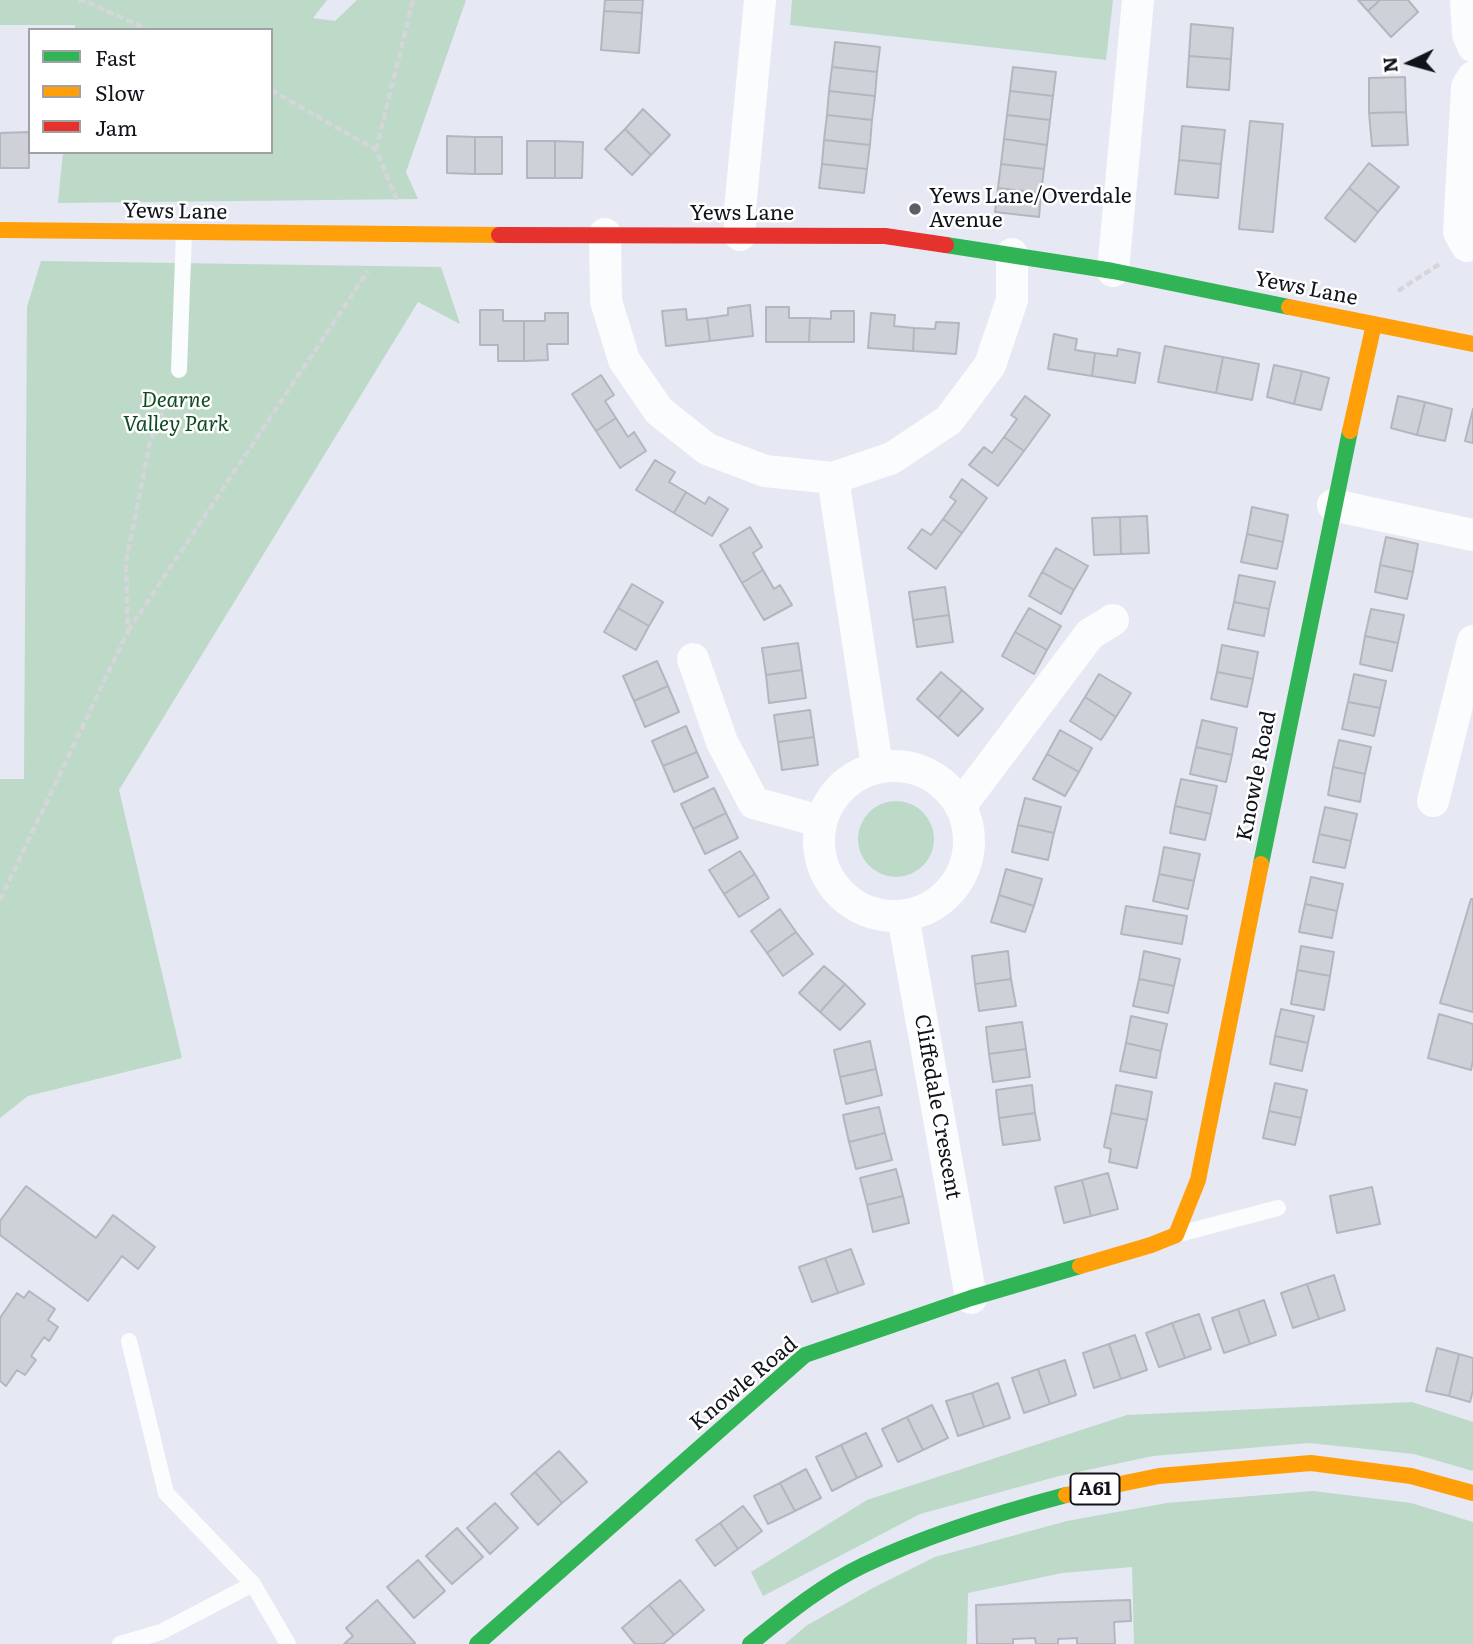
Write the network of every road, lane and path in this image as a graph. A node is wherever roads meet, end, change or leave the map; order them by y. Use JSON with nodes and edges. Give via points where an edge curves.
{"nodes":[{"id":1,"x":78,"y":0,"type":"edge"},
{"id":2,"x":413,"y":0,"type":"edge"},
{"id":3,"x":760,"y":0,"type":"edge"},
{"id":4,"x":1138,"y":0,"type":"edge"},
{"id":5,"x":1466,"y":0,"type":"edge"},
{"id":6,"x":145,"y":28,"type":"edge"},
{"id":7,"x":1473,"y":46,"type":"edge"},
{"id":8,"x":1473,"y":77,"type":"edge"},
{"id":9,"x":273,"y":91,"type":"edge"},
{"id":10,"x":376,"y":150,"type":"junction"},
{"id":11,"x":0,"y":230,"type":"edge"},
{"id":12,"x":184,"y":232,"type":"junction"},
{"id":13,"x":605,"y":234,"type":"junction"},
{"id":14,"x":393,"y":235,"type":"junction"},
{"id":15,"x":740,"y":236,"type":"junction"},
{"id":16,"x":1467,"y":246,"type":"joint"},
{"id":17,"x":1012,"y":254,"type":"junction"},
{"id":18,"x":1113,"y":271,"type":"junction"},
{"id":19,"x":1354,"y":320,"type":"junction"},
{"id":20,"x":1374,"y":324,"type":"junction"},
{"id":21,"x":1473,"y":344,"type":"edge"},
{"id":22,"x":179,"y":370,"type":"joint"},
{"id":23,"x":833,"y":478,"type":"junction"},
{"id":24,"x":1333,"y":505,"type":"junction"},
{"id":25,"x":1473,"y":535,"type":"edge"},
{"id":26,"x":1113,"y":620,"type":"dead end"},
{"id":27,"x":128,"y":631,"type":"junction"},
{"id":28,"x":1473,"y":641,"type":"edge"},
{"id":29,"x":692,"y":659,"type":"dead end"},
{"id":30,"x":877,"y":766,"type":"junction"},
{"id":31,"x":1433,"y":801,"type":"dead end"},
{"id":32,"x":961,"y":805,"type":"junction"},
{"id":33,"x":820,"y":821,"type":"junction"},
{"id":34,"x":0,"y":900,"type":"edge"},
{"id":35,"x":903,"y":916,"type":"junction"},
{"id":36,"x":1278,"y":1208,"type":"dead end"},
{"id":37,"x":1176,"y":1235,"type":"junction"},
{"id":38,"x":971,"y":1298,"type":"junction"},
{"id":39,"x":129,"y":1340,"type":"dead end"},
{"id":40,"x":1473,"y":1493,"type":"edge"},
{"id":41,"x":253,"y":1584,"type":"junction"},
{"id":42,"x":120,"y":1644,"type":"edge"},
{"id":43,"x":288,"y":1644,"type":"edge"},
{"id":44,"x":477,"y":1644,"type":"edge"},
{"id":45,"x":750,"y":1644,"type":"edge"}],
"edges":[{"from":1,"to":6,"type":"path"},
{"from":2,"to":10,"type":"path"},
{"from":3,"to":15,"type":"street"},
{"from":4,"to":18,"type":"street"},
{"from":5,"to":7,"type":"street"},
{"from":8,"to":16,"type":"street","via":[[1467,87],[1459,232]]},
{"from":9,"to":10,"type":"path"},
{"from":10,"to":14,"type":"path","via":[[397,199]]},
{"from":11,"to":12,"type":"main road","name":"Yews Lane"},
{"from":12,"to":14,"type":"main road","name":"Yews Lane"},
{"from":12,"to":22,"type":"lane"},
{"from":13,"to":14,"type":"main road","name":"Yews Lane"},
{"from":13,"to":15,"type":"main road","name":"Yews Lane"},
{"from":13,"to":23,"type":"street","via":[[606,301],[624,360],[659,411],[708,449],[765,471]]},
{"from":14,"to":27,"type":"path"},
{"from":15,"to":17,"type":"main road","name":"Yews Lane","via":[[885,236]]},
{"from":16,"to":19,"type":"path"},
{"from":17,"to":18,"type":"main road","name":"Yews Lane"},
{"from":17,"to":23,"type":"street","via":[[1012,300],[990,365],[949,420],[892,458]]},
{"from":18,"to":19,"type":"main road","name":"Yews Lane"},
{"from":19,"to":20,"type":"main road","name":"Yews Lane"},
{"from":20,"to":21,"type":"main road","name":"Yews Lane"},
{"from":20,"to":24,"type":"main road","name":"Knowle Road"},
{"from":22,"to":27,"type":"path","via":[[150,442],[128,549]]},
{"from":23,"to":30,"type":"street"},
{"from":24,"to":25,"type":"street"},
{"from":24,"to":37,"type":"main road","name":"Knowle Road","via":[[1198,1180]]},
{"from":26,"to":32,"type":"street","via":[[1090,634]]},
{"from":27,"to":34,"type":"path"},
{"from":28,"to":31,"type":"street"},
{"from":29,"to":33,"type":"street","via":[[722,742],[754,803]]},
{"from":30,"to":32,"type":"street","via":[[902,765],[925,772],[946,785]]},
{"from":30,"to":33,"type":"street","via":[[854,776],[835,792]]},
{"from":32,"to":35,"type":"street","via":[[968,828],[968,852],[961,875],[946,895],[927,909]]},
{"from":33,"to":35,"type":"street","via":[[822,865],[834,888],[853,905],[878,915]]},
{"from":35,"to":38,"type":"street","name":"Cliffedale Crescent"},
{"from":36,"to":37,"type":"lane","name":"Knowle Road"},
{"from":37,"to":38,"type":"main road","name":"Knowle Road"},
{"from":38,"to":44,"type":"main road","name":"Knowle Road","via":[[805,1355]]},
{"from":39,"to":41,"type":"lane","via":[[166,1493]]},
{"from":40,"to":45,"type":"main road","number":"A61","via":[[1410,1476],[1311,1463],[1159,1476],[1063,1496],[931,1538],[862,1566],[798,1605]]},
{"from":41,"to":42,"type":"lane","via":[[161,1632]]},
{"from":41,"to":43,"type":"lane"}]}
